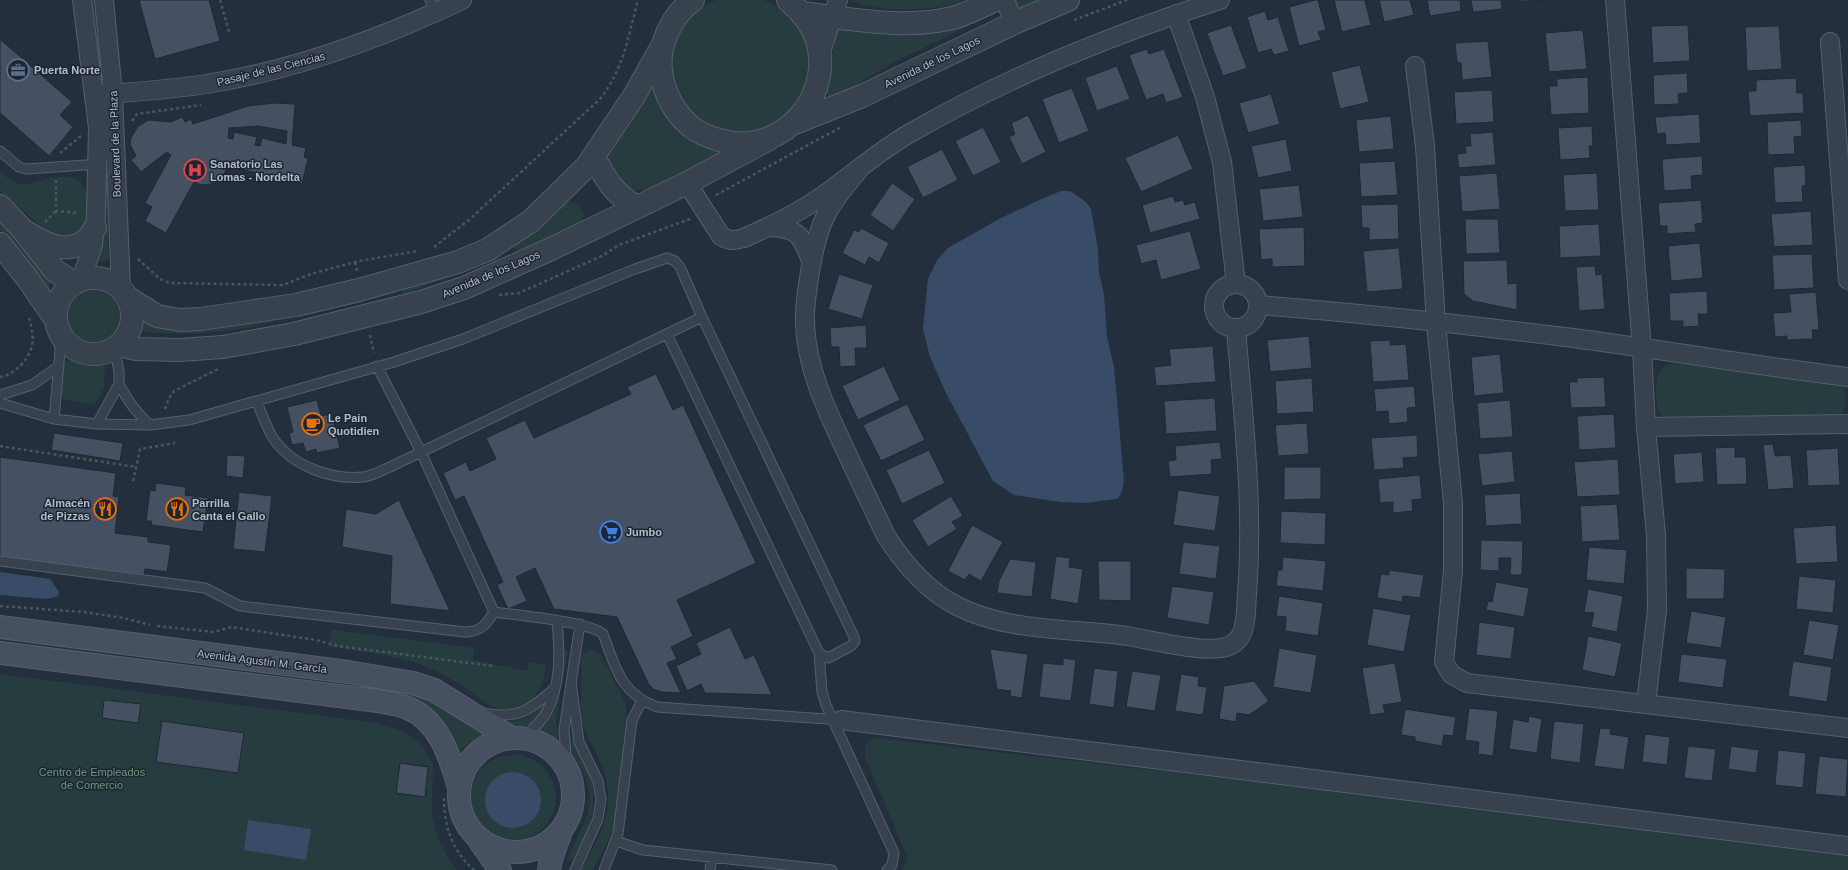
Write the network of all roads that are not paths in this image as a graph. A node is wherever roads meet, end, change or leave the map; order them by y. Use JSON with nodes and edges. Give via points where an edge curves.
{"nodes":[{"id":1,"x":82,"y":0,"type":"edge"},
{"id":2,"x":104,"y":0,"type":"edge"},
{"id":3,"x":462,"y":0,"type":"edge"},
{"id":4,"x":670,"y":0,"type":"edge"},
{"id":5,"x":692,"y":0,"type":"edge"},
{"id":6,"x":995,"y":0,"type":"edge"},
{"id":7,"x":1005,"y":0,"type":"edge"},
{"id":8,"x":1068,"y":0,"type":"edge"},
{"id":9,"x":1220,"y":0,"type":"edge"},
{"id":10,"x":1615,"y":0,"type":"edge"},
{"id":11,"x":433,"y":6,"type":"edge"},
{"id":12,"x":795,"y":6,"type":"edge"},
{"id":13,"x":835,"y":8,"type":"edge"},
{"id":14,"x":1176,"y":14,"type":"junction"},
{"id":15,"x":1014,"y":23,"type":"junction"},
{"id":16,"x":665,"y":38,"type":"junction"},
{"id":17,"x":1830,"y":42,"type":"dead end"},
{"id":18,"x":820,"y":55,"type":"junction"},
{"id":19,"x":1415,"y":66,"type":"dead end"},
{"id":20,"x":113,"y":94,"type":"junction"},
{"id":21,"x":94,"y":95,"type":"junction"},
{"id":22,"x":796,"y":122,"type":"junction"},
{"id":23,"x":769,"y":139,"type":"junction"},
{"id":24,"x":0,"y":151,"type":"edge"},
{"id":25,"x":594,"y":157,"type":"junction"},
{"id":26,"x":97,"y":164,"type":"junction"},
{"id":27,"x":116,"y":164,"type":"junction"},
{"id":28,"x":862,"y":166,"type":"junction"},
{"id":29,"x":687,"y":184,"type":"junction"},
{"id":30,"x":0,"y":206,"type":"edge"},
{"id":31,"x":637,"y":207,"type":"junction"},
{"id":32,"x":91,"y":221,"type":"junction"},
{"id":33,"x":32,"y":227,"type":"junction"},
{"id":34,"x":767,"y":227,"type":"junction"},
{"id":35,"x":0,"y":244,"type":"edge"},
{"id":36,"x":811,"y":261,"type":"junction"},
{"id":37,"x":1848,"y":280,"type":"edge"},
{"id":38,"x":78,"y":282,"type":"junction"},
{"id":39,"x":1236,"y":284,"type":"junction"},
{"id":40,"x":124,"y":294,"type":"junction"},
{"id":41,"x":1258,"y":305,"type":"junction"},
{"id":42,"x":702,"y":317,"type":"junction"},
{"id":43,"x":1436,"y":323,"type":"junction"},
{"id":44,"x":58,"y":326,"type":"junction"},
{"id":45,"x":1236,"y":328,"type":"junction"},
{"id":46,"x":667,"y":334,"type":"junction"},
{"id":47,"x":118,"y":347,"type":"junction"},
{"id":48,"x":1642,"y":349,"type":"junction"},
{"id":49,"x":59,"y":366,"type":"junction"},
{"id":50,"x":377,"y":366,"type":"junction"},
{"id":51,"x":1848,"y":377,"type":"edge"},
{"id":52,"x":119,"y":384,"type":"junction"},
{"id":53,"x":0,"y":395,"type":"edge"},
{"id":54,"x":257,"y":402,"type":"junction"},
{"id":55,"x":0,"y":403,"type":"edge"},
{"id":56,"x":54,"y":419,"type":"junction"},
{"id":57,"x":97,"y":424,"type":"junction"},
{"id":58,"x":1848,"y":424,"type":"edge"},
{"id":59,"x":150,"y":425,"type":"junction"},
{"id":60,"x":1646,"y":427,"type":"junction"},
{"id":61,"x":421,"y":452,"type":"junction"},
{"id":62,"x":0,"y":562,"type":"edge"},
{"id":63,"x":494,"y":612,"type":"junction"},
{"id":64,"x":557,"y":622,"type":"junction"},
{"id":65,"x":580,"y":624,"type":"junction"},
{"id":66,"x":0,"y":627,"type":"edge"},
{"id":67,"x":0,"y":653,"type":"edge"},
{"id":68,"x":819,"y":653,"type":"junction"},
{"id":69,"x":571,"y":682,"type":"junction"},
{"id":70,"x":556,"y":687,"type":"junction"},
{"id":71,"x":642,"y":701,"type":"junction"},
{"id":72,"x":1646,"y":704,"type":"junction"},
{"id":73,"x":466,"y":709,"type":"junction"},
{"id":74,"x":837,"y":720,"type":"junction"},
{"id":75,"x":1848,"y":728,"type":"edge"},
{"id":76,"x":517,"y":738,"type":"junction"},
{"id":77,"x":567,"y":768,"type":"junction"},
{"id":78,"x":451,"y":791,"type":"junction"},
{"id":79,"x":560,"y":834,"type":"junction"},
{"id":80,"x":478,"y":839,"type":"junction"},
{"id":81,"x":616,"y":841,"type":"junction"},
{"id":82,"x":1848,"y":846,"type":"edge"},
{"id":83,"x":712,"y":857,"type":"junction"},
{"id":84,"x":500,"y":870,"type":"edge"},
{"id":85,"x":549,"y":870,"type":"edge"},
{"id":86,"x":575,"y":870,"type":"edge"},
{"id":87,"x":604,"y":870,"type":"edge"},
{"id":88,"x":710,"y":870,"type":"edge"},
{"id":89,"x":832,"y":870,"type":"edge"},
{"id":90,"x":887,"y":870,"type":"edge"}],
"edges":[{"from":1,"to":21,"type":"street","name":"Boulevard de la Plaza"},
{"from":2,"to":20,"type":"street","name":"Boulevard de la Plaza"},
{"from":3,"to":11,"type":"street","name":"Pasaje de las Ciencias"},
{"from":4,"to":16,"type":"street"},
{"from":5,"to":16,"type":"street","via":[[676,16]]},
{"from":6,"to":13,"type":"street","via":[[963,15],[930,22],[905,23]]},
{"from":7,"to":15,"type":"street"},
{"from":8,"to":15,"type":"street","name":"Avenida de los Lagos"},
{"from":9,"to":14,"type":"street"},
{"from":10,"to":48,"type":"street"},
{"from":11,"to":20,"type":"street","name":"Pasaje de las Ciencias","via":[[352,48],[300,64],[206,84]]},
{"from":12,"to":13,"type":"street"},
{"from":12,"to":18,"type":"street","via":[[814,33]]},
{"from":13,"to":18,"type":"street"},
{"from":14,"to":28,"type":"street","via":[[1065,56],[955,108],[879,152]]},
{"from":14,"to":39,"type":"street","via":[[1205,97],[1222,162]]},
{"from":15,"to":22,"type":"street","name":"Avenida de los Lagos","via":[[862,96]]},
{"from":16,"to":23,"type":"street","via":[[660,65],[663,84],[670,102],[681,118],[713,139],[731,144],[751,144]]},
{"from":16,"to":25,"type":"street","via":[[634,96]]},
{"from":17,"to":37,"type":"street"},
{"from":18,"to":22,"type":"street","via":[[819,80],[811,103]]},
{"from":19,"to":43,"type":"street","via":[[1425,146]]},
{"from":20,"to":21,"type":"street","name":"Pasaje de las Ciencias"},
{"from":20,"to":27,"type":"street","name":"Boulevard de la Plaza"},
{"from":21,"to":26,"type":"street","name":"Boulevard de la Plaza","via":[[98,128]]},
{"from":22,"to":23,"type":"street"},
{"from":23,"to":29,"type":"street","name":"Avenida de los Lagos"},
{"from":24,"to":26,"type":"lane","via":[[19,167],[26,169]]},
{"from":25,"to":31,"type":"street","via":[[606,180],[627,201]]},
{"from":25,"to":40,"type":"street","via":[[562,193],[531,221],[487,250],[458,262],[296,305],[201,319],[180,320],[157,316]]},
{"from":26,"to":27,"type":"lane"},
{"from":26,"to":32,"type":"street","name":"Boulevard de la Plaza"},
{"from":27,"to":40,"type":"street","name":"Boulevard de la Plaza"},
{"from":28,"to":34,"type":"street","via":[[817,200]]},
{"from":28,"to":36,"type":"street","via":[[824,218]]},
{"from":29,"to":31,"type":"street","name":"Avenida de los Lagos"},
{"from":29,"to":34,"type":"street","via":[[721,236],[728,240],[736,241]]},
{"from":30,"to":33,"type":"street"},
{"from":31,"to":47,"type":"street","name":"Avenida de los Lagos","via":[[464,288],[373,315],[294,334],[223,347],[179,350]]},
{"from":32,"to":33,"type":"street","via":[[87,240],[70,247],[57,247],[37,239]]},
{"from":32,"to":38,"type":"street","name":"Boulevard de la Plaza","via":[[93,245]]},
{"from":33,"to":38,"type":"street","via":[[55,270]]},
{"from":34,"to":36,"type":"street","via":[[786,228],[797,233]]},
{"from":35,"to":44,"type":"street"},
{"from":36,"to":45,"type":"street","via":[[804,322],[814,378],[825,407],[885,534],[913,573],[936,592],[956,606],[1007,623],[1204,648],[1221,648],[1233,644],[1240,637],[1244,629],[1250,523],[1249,479]]},
{"from":38,"to":40,"type":"street","via":[[91,278],[102,279]]},
{"from":38,"to":44,"type":"street","via":[[60,298],[56,309]]},
{"from":39,"to":41,"type":"street","via":[[1249,288],[1254,293]]},
{"from":39,"to":45,"type":"street","via":[[1222,289],[1215,302],[1215,310],[1222,323]]},
{"from":40,"to":47,"type":"street","via":[[132,310],[132,323],[128,335]]},
{"from":41,"to":43,"type":"street"},
{"from":41,"to":45,"type":"street","via":[[1257,312],[1249,323]]},
{"from":42,"to":46,"type":"lane"},
{"from":42,"to":50,"type":"lane","via":[[680,267],[675,261],[667,258],[464,339]]},
{"from":42,"to":68,"type":"lane","via":[[854,637],[855,641],[851,646],[828,658]]},
{"from":43,"to":48,"type":"street","via":[[1574,338]]},
{"from":43,"to":72,"type":"street","via":[[1454,544],[1452,595],[1444,662],[1451,674],[1467,683]]},
{"from":44,"to":47,"type":"street","via":[[67,343],[77,351],[103,354]]},
{"from":44,"to":49,"type":"lane"},
{"from":46,"to":61,"type":"lane"},
{"from":46,"to":68,"type":"lane"},
{"from":47,"to":52,"type":"lane"},
{"from":48,"to":51,"type":"street"},
{"from":48,"to":60,"type":"street"},
{"from":49,"to":53,"type":"lane","via":[[32,385]]},
{"from":49,"to":56,"type":"lane"},
{"from":50,"to":54,"type":"lane"},
{"from":50,"to":61,"type":"lane"},
{"from":52,"to":57,"type":"lane"},
{"from":52,"to":59,"type":"lane","via":[[127,401]]},
{"from":54,"to":59,"type":"lane","via":[[189,420]]},
{"from":54,"to":61,"type":"lane","via":[[267,428],[279,446],[299,463],[327,474],[364,477]]},
{"from":55,"to":56,"type":"lane"},
{"from":56,"to":57,"type":"lane"},
{"from":57,"to":59,"type":"lane"},
{"from":58,"to":60,"type":"street"},
{"from":60,"to":72,"type":"street","via":[[1658,570],[1657,610]]},
{"from":61,"to":63,"type":"lane"},
{"from":62,"to":63,"type":"lane","via":[[205,588],[240,606],[465,632],[474,632],[484,627]]},
{"from":63,"to":64,"type":"lane"},
{"from":64,"to":65,"type":"lane"},
{"from":64,"to":70,"type":"lane","via":[[559,663]]},
{"from":65,"to":69,"type":"lane"},
{"from":65,"to":71,"type":"lane","via":[[599,630],[603,634],[624,684]]},
{"from":66,"to":73,"type":"main road","name":"Avenida Agustín M. García","via":[[348,672],[413,683],[434,690]]},
{"from":67,"to":78,"type":"main road","via":[[378,701],[408,708],[428,721],[440,734],[452,761]]},
{"from":68,"to":74,"type":"lane","via":[[822,692]]},
{"from":69,"to":77,"type":"lane","via":[[564,730]]},
{"from":69,"to":86,"type":"lane","via":[[579,742],[598,781],[601,800],[598,819]]},
{"from":70,"to":73,"type":"lane","via":[[533,708],[519,714],[492,715]]},
{"from":70,"to":76,"type":"lane","via":[[546,714]]},
{"from":71,"to":74,"type":"lane","via":[[657,706]]},
{"from":71,"to":81,"type":"lane","via":[[632,720]]},
{"from":72,"to":75,"type":"street"},
{"from":73,"to":76,"type":"main road","name":"Avenida Agustín M. García"},
{"from":74,"to":82,"type":"street"},
{"from":74,"to":90,"type":"lane","via":[[894,853],[892,866]]},
{"from":76,"to":77,"type":"main road","via":[[542,744],[556,754]]},
{"from":76,"to":78,"type":"main road","via":[[491,743],[479,751]]},
{"from":77,"to":79,"type":"main road","via":[[573,785],[574,802],[570,819]]},
{"from":78,"to":80,"type":"main road","via":[[466,824]]},
{"from":79,"to":80,"type":"main road","via":[[546,845],[530,852],[511,853],[494,849]]},
{"from":79,"to":85,"type":"main road"},
{"from":80,"to":84,"type":"main road"},
{"from":81,"to":83,"type":"lane","via":[[643,850]]},
{"from":81,"to":87,"type":"lane"},
{"from":83,"to":88,"type":"lane"},
{"from":83,"to":89,"type":"lane"}]}
